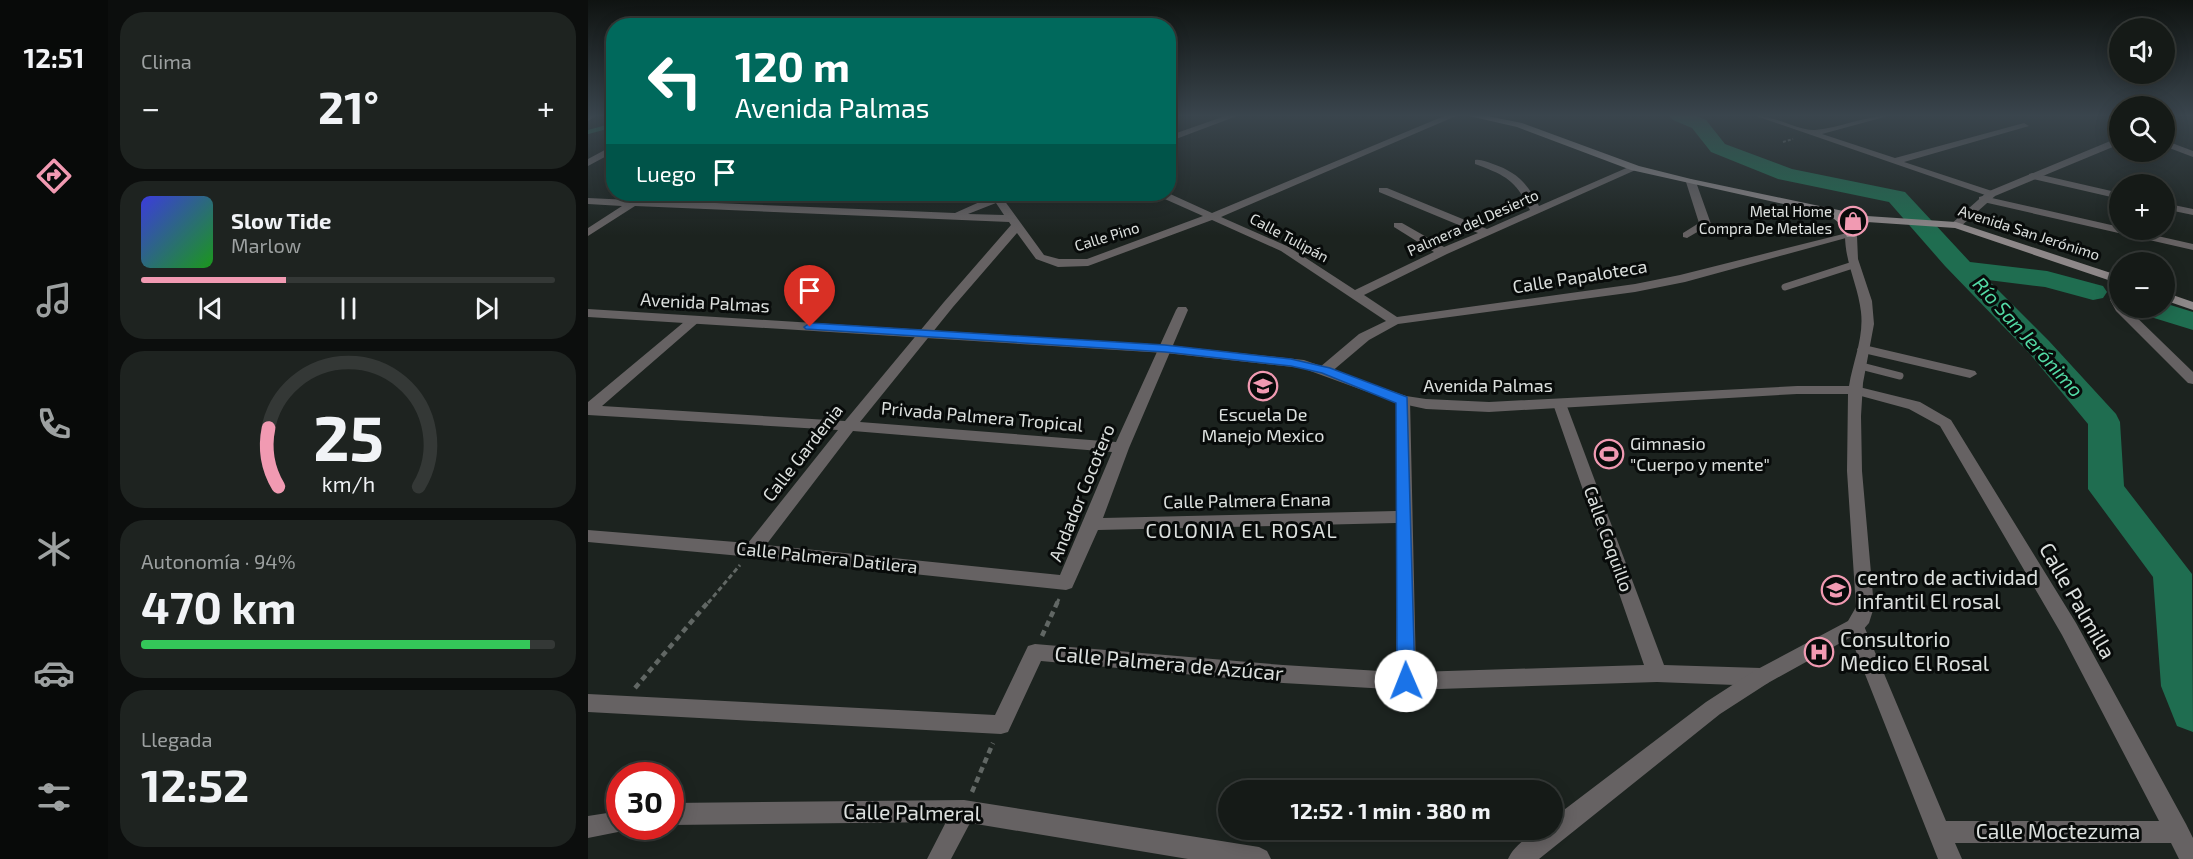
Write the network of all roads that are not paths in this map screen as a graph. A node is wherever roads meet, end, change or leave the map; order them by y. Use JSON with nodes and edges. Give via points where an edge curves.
{"nodes":[{"id":1,"x":1356,"y":156,"type":"edge"},
{"id":2,"x":1603,"y":156,"type":"edge"},
{"id":3,"x":1886,"y":156,"type":"edge"},
{"id":4,"x":1913,"y":156,"type":"edge"},
{"id":5,"x":2081,"y":156,"type":"edge"},
{"id":6,"x":1899,"y":160,"type":"junction"},
{"id":7,"x":1478,"y":162,"type":"dead end"},
{"id":8,"x":1635,"y":168,"type":"junction"},
{"id":9,"x":2033,"y":176,"type":"junction"},
{"id":10,"x":1691,"y":182,"type":"junction"},
{"id":11,"x":1383,"y":190,"type":"dead end"},
{"id":12,"x":2109,"y":193,"type":"edge"},
{"id":13,"x":1987,"y":196,"type":"junction"},
{"id":14,"x":588,"y":201,"type":"edge"},
{"id":15,"x":635,"y":201,"type":"junction"},
{"id":16,"x":990,"y":201,"type":"edge"},
{"id":17,"x":999,"y":201,"type":"edge"},
{"id":18,"x":1176,"y":201,"type":"edge"},
{"id":19,"x":2175,"y":208,"type":"edge"},
{"id":20,"x":1536,"y":212,"type":"junction"},
{"id":21,"x":1832,"y":212,"type":"junction"},
{"id":22,"x":2193,"y":212,"type":"edge"},
{"id":23,"x":957,"y":214,"type":"junction"},
{"id":24,"x":1211,"y":217,"type":"junction"},
{"id":25,"x":1867,"y":219,"type":"junction"},
{"id":26,"x":1015,"y":222,"type":"junction"},
{"id":27,"x":1398,"y":225,"type":"dead end"},
{"id":28,"x":1956,"y":225,"type":"junction"},
{"id":29,"x":588,"y":233,"type":"edge"},
{"id":30,"x":1488,"y":233,"type":"junction"},
{"id":31,"x":1687,"y":235,"type":"dead end"},
{"id":32,"x":1851,"y":235,"type":"junction"},
{"id":33,"x":2193,"y":247,"type":"edge"},
{"id":34,"x":1443,"y":252,"type":"junction"},
{"id":35,"x":1853,"y":265,"type":"junction"},
{"id":36,"x":2109,"y":277,"type":"edge"},
{"id":37,"x":1785,"y":287,"type":"dead end"},
{"id":38,"x":1356,"y":294,"type":"junction"},
{"id":39,"x":2175,"y":300,"type":"edge"},
{"id":40,"x":2193,"y":306,"type":"edge"},
{"id":41,"x":1182,"y":310,"type":"dead end"},
{"id":42,"x":588,"y":314,"type":"edge"},
{"id":43,"x":2131,"y":318,"type":"edge"},
{"id":44,"x":695,"y":320,"type":"junction"},
{"id":45,"x":1395,"y":321,"type":"junction"},
{"id":46,"x":925,"y":333,"type":"junction"},
{"id":47,"x":1165,"y":349,"type":"junction"},
{"id":48,"x":1864,"y":349,"type":"junction"},
{"id":49,"x":1861,"y":366,"type":"junction"},
{"id":50,"x":1325,"y":370,"type":"junction"},
{"id":51,"x":1970,"y":374,"type":"dead end"},
{"id":52,"x":1900,"y":376,"type":"dead end"},
{"id":53,"x":2193,"y":380,"type":"edge"},
{"id":54,"x":1855,"y":390,"type":"junction"},
{"id":55,"x":1402,"y":400,"type":"junction"},
{"id":56,"x":1560,"y":404,"type":"junction"},
{"id":57,"x":588,"y":410,"type":"edge"},
{"id":58,"x":848,"y":426,"type":"junction"},
{"id":59,"x":1120,"y":448,"type":"junction"},
{"id":60,"x":1403,"y":518,"type":"junction"},
{"id":61,"x":1092,"y":524,"type":"junction"},
{"id":62,"x":588,"y":536,"type":"edge"},
{"id":63,"x":752,"y":550,"type":"junction"},
{"id":64,"x":1066,"y":583,"type":"joint"},
{"id":65,"x":1855,"y":626,"type":"junction"},
{"id":66,"x":1657,"y":673,"type":"junction"},
{"id":67,"x":1761,"y":677,"type":"junction"},
{"id":68,"x":1406,"y":681,"type":"junction"},
{"id":69,"x":588,"y":703,"type":"edge"},
{"id":70,"x":964,"y":811,"type":"junction"},
{"id":71,"x":684,"y":814,"type":"edge"},
{"id":72,"x":606,"y":824,"type":"edge"},
{"id":73,"x":588,"y":827,"type":"edge"},
{"id":74,"x":1939,"y":832,"type":"junction"},
{"id":75,"x":2178,"y":832,"type":"junction"},
{"id":76,"x":939,"y":859,"type":"edge"},
{"id":77,"x":1259,"y":859,"type":"edge"},
{"id":78,"x":1520,"y":859,"type":"edge"},
{"id":79,"x":1950,"y":859,"type":"edge"},
{"id":80,"x":2192,"y":859,"type":"edge"}],
"edges":[{"from":1,"to":24,"type":"street","name":"Calle Pino"},
{"from":2,"to":8,"type":"main road","name":"Avenida San Jerónimo"},
{"from":3,"to":6,"type":"street"},
{"from":4,"to":6,"type":"street"},
{"from":5,"to":9,"type":"street"},
{"from":6,"to":13,"type":"street"},
{"from":7,"to":20,"type":"street","via":[[1516,177]]},
{"from":8,"to":10,"type":"main road","name":"Avenida San Jerónimo"},
{"from":8,"to":20,"type":"street","name":"Palmera del Desierto"},
{"from":9,"to":12,"type":"street"},
{"from":9,"to":13,"type":"street"},
{"from":10,"to":21,"type":"main road","name":"Avenida San Jerónimo"},
{"from":10,"to":31,"type":"street","via":[[1705,224]]},
{"from":11,"to":30,"type":"street"},
{"from":13,"to":28,"type":"street"},
{"from":13,"to":33,"type":"street"},
{"from":14,"to":15,"type":"street"},
{"from":15,"to":23,"type":"street"},
{"from":15,"to":29,"type":"street"},
{"from":16,"to":23,"type":"street"},
{"from":17,"to":26,"type":"street"},
{"from":18,"to":24,"type":"street","name":"Calle Tulipán"},
{"from":19,"to":22,"type":"street"},
{"from":20,"to":30,"type":"street","name":"Palmera del Desierto"},
{"from":21,"to":25,"type":"main road","name":"Avenida San Jerónimo"},
{"from":21,"to":32,"type":"main road"},
{"from":23,"to":26,"type":"street"},
{"from":24,"to":26,"type":"street","name":"Calle Pino","via":[[1088,262],[1069,264],[1040,257]]},
{"from":24,"to":38,"type":"street","name":"Calle Tulipán","via":[[1285,249]]},
{"from":25,"to":28,"type":"main road","name":"Avenida San Jerónimo"},
{"from":25,"to":32,"type":"street"},
{"from":26,"to":46,"type":"street","name":"Calle Gardenia"},
{"from":27,"to":34,"type":"street"},
{"from":28,"to":36,"type":"main road","name":"Avenida San Jerónimo"},
{"from":30,"to":34,"type":"street","name":"Palmera del Desierto"},
{"from":32,"to":35,"type":"street"},
{"from":32,"to":45,"type":"street","name":"Calle Papaloteca","via":[[1635,288]]},
{"from":34,"to":38,"type":"street","name":"Palmera del Desierto"},
{"from":35,"to":37,"type":"lane"},
{"from":35,"to":48,"type":"street","via":[[1866,302]]},
{"from":38,"to":45,"type":"street","name":"Calle Tulipán"},
{"from":39,"to":40,"type":"main road"},
{"from":41,"to":47,"type":"street","name":"Andador Cocotero"},
{"from":42,"to":44,"type":"street","name":"Avenida Palmas"},
{"from":43,"to":53,"type":"street"},
{"from":44,"to":46,"type":"street","name":"Avenida Palmas"},
{"from":44,"to":57,"type":"street"},
{"from":45,"to":50,"type":"street","name":"Calle Papaloteca","via":[[1364,337]]},
{"from":46,"to":47,"type":"street","name":"Avenida Palmas"},
{"from":46,"to":58,"type":"street","name":"Calle Gardenia"},
{"from":47,"to":50,"type":"street","name":"Avenida Palmas","via":[[1297,363]]},
{"from":47,"to":59,"type":"street","name":"Andador Cocotero"},
{"from":48,"to":49,"type":"street"},
{"from":48,"to":51,"type":"street"},
{"from":49,"to":52,"type":"lane"},
{"from":49,"to":54,"type":"street"},
{"from":50,"to":55,"type":"street","name":"Avenida Palmas"},
{"from":54,"to":56,"type":"street","name":"Avenida Palmas"},
{"from":54,"to":65,"type":"street","via":[[1865,607]]},
{"from":54,"to":75,"type":"street","name":"Calle Palmilla","via":[[1917,406],[1946,423],[2069,629]]},
{"from":55,"to":56,"type":"street","name":"Avenida Palmas","via":[[1471,406]]},
{"from":55,"to":60,"type":"street"},
{"from":56,"to":66,"type":"street","name":"Calle Coquillo"},
{"from":57,"to":58,"type":"street","name":"Privada Palmera Tropical"},
{"from":58,"to":59,"type":"street","name":"Privada Palmera Tropical"},
{"from":58,"to":63,"type":"street","name":"Calle Gardenia"},
{"from":59,"to":61,"type":"street","name":"Andador Cocotero"},
{"from":60,"to":61,"type":"street","name":"Calle Palmera Enana"},
{"from":60,"to":68,"type":"street"},
{"from":61,"to":64,"type":"street","name":"Andador Cocotero"},
{"from":62,"to":63,"type":"street","name":"Calle Palmera Datilera"},
{"from":63,"to":64,"type":"street","name":"Calle Palmera Datilera"},
{"from":65,"to":67,"type":"street"},
{"from":65,"to":74,"type":"street"},
{"from":66,"to":67,"type":"street","name":"Calle Palmera de Azúcar"},
{"from":66,"to":68,"type":"street","name":"Calle Palmera de Azúcar"},
{"from":67,"to":78,"type":"street","via":[[1713,708]]},
{"from":68,"to":69,"type":"street","name":"Calle Palmera de Azúcar","via":[[1035,652],[1002,725]]},
{"from":70,"to":71,"type":"street","name":"Calle Palmeral"},
{"from":70,"to":76,"type":"street"},
{"from":70,"to":77,"type":"street","name":"Calle Palmeral"},
{"from":72,"to":73,"type":"street"},
{"from":74,"to":75,"type":"street","name":"Calle Moctezuma"},
{"from":74,"to":79,"type":"street"},
{"from":75,"to":80,"type":"street","name":"Calle Palmilla"}]}
